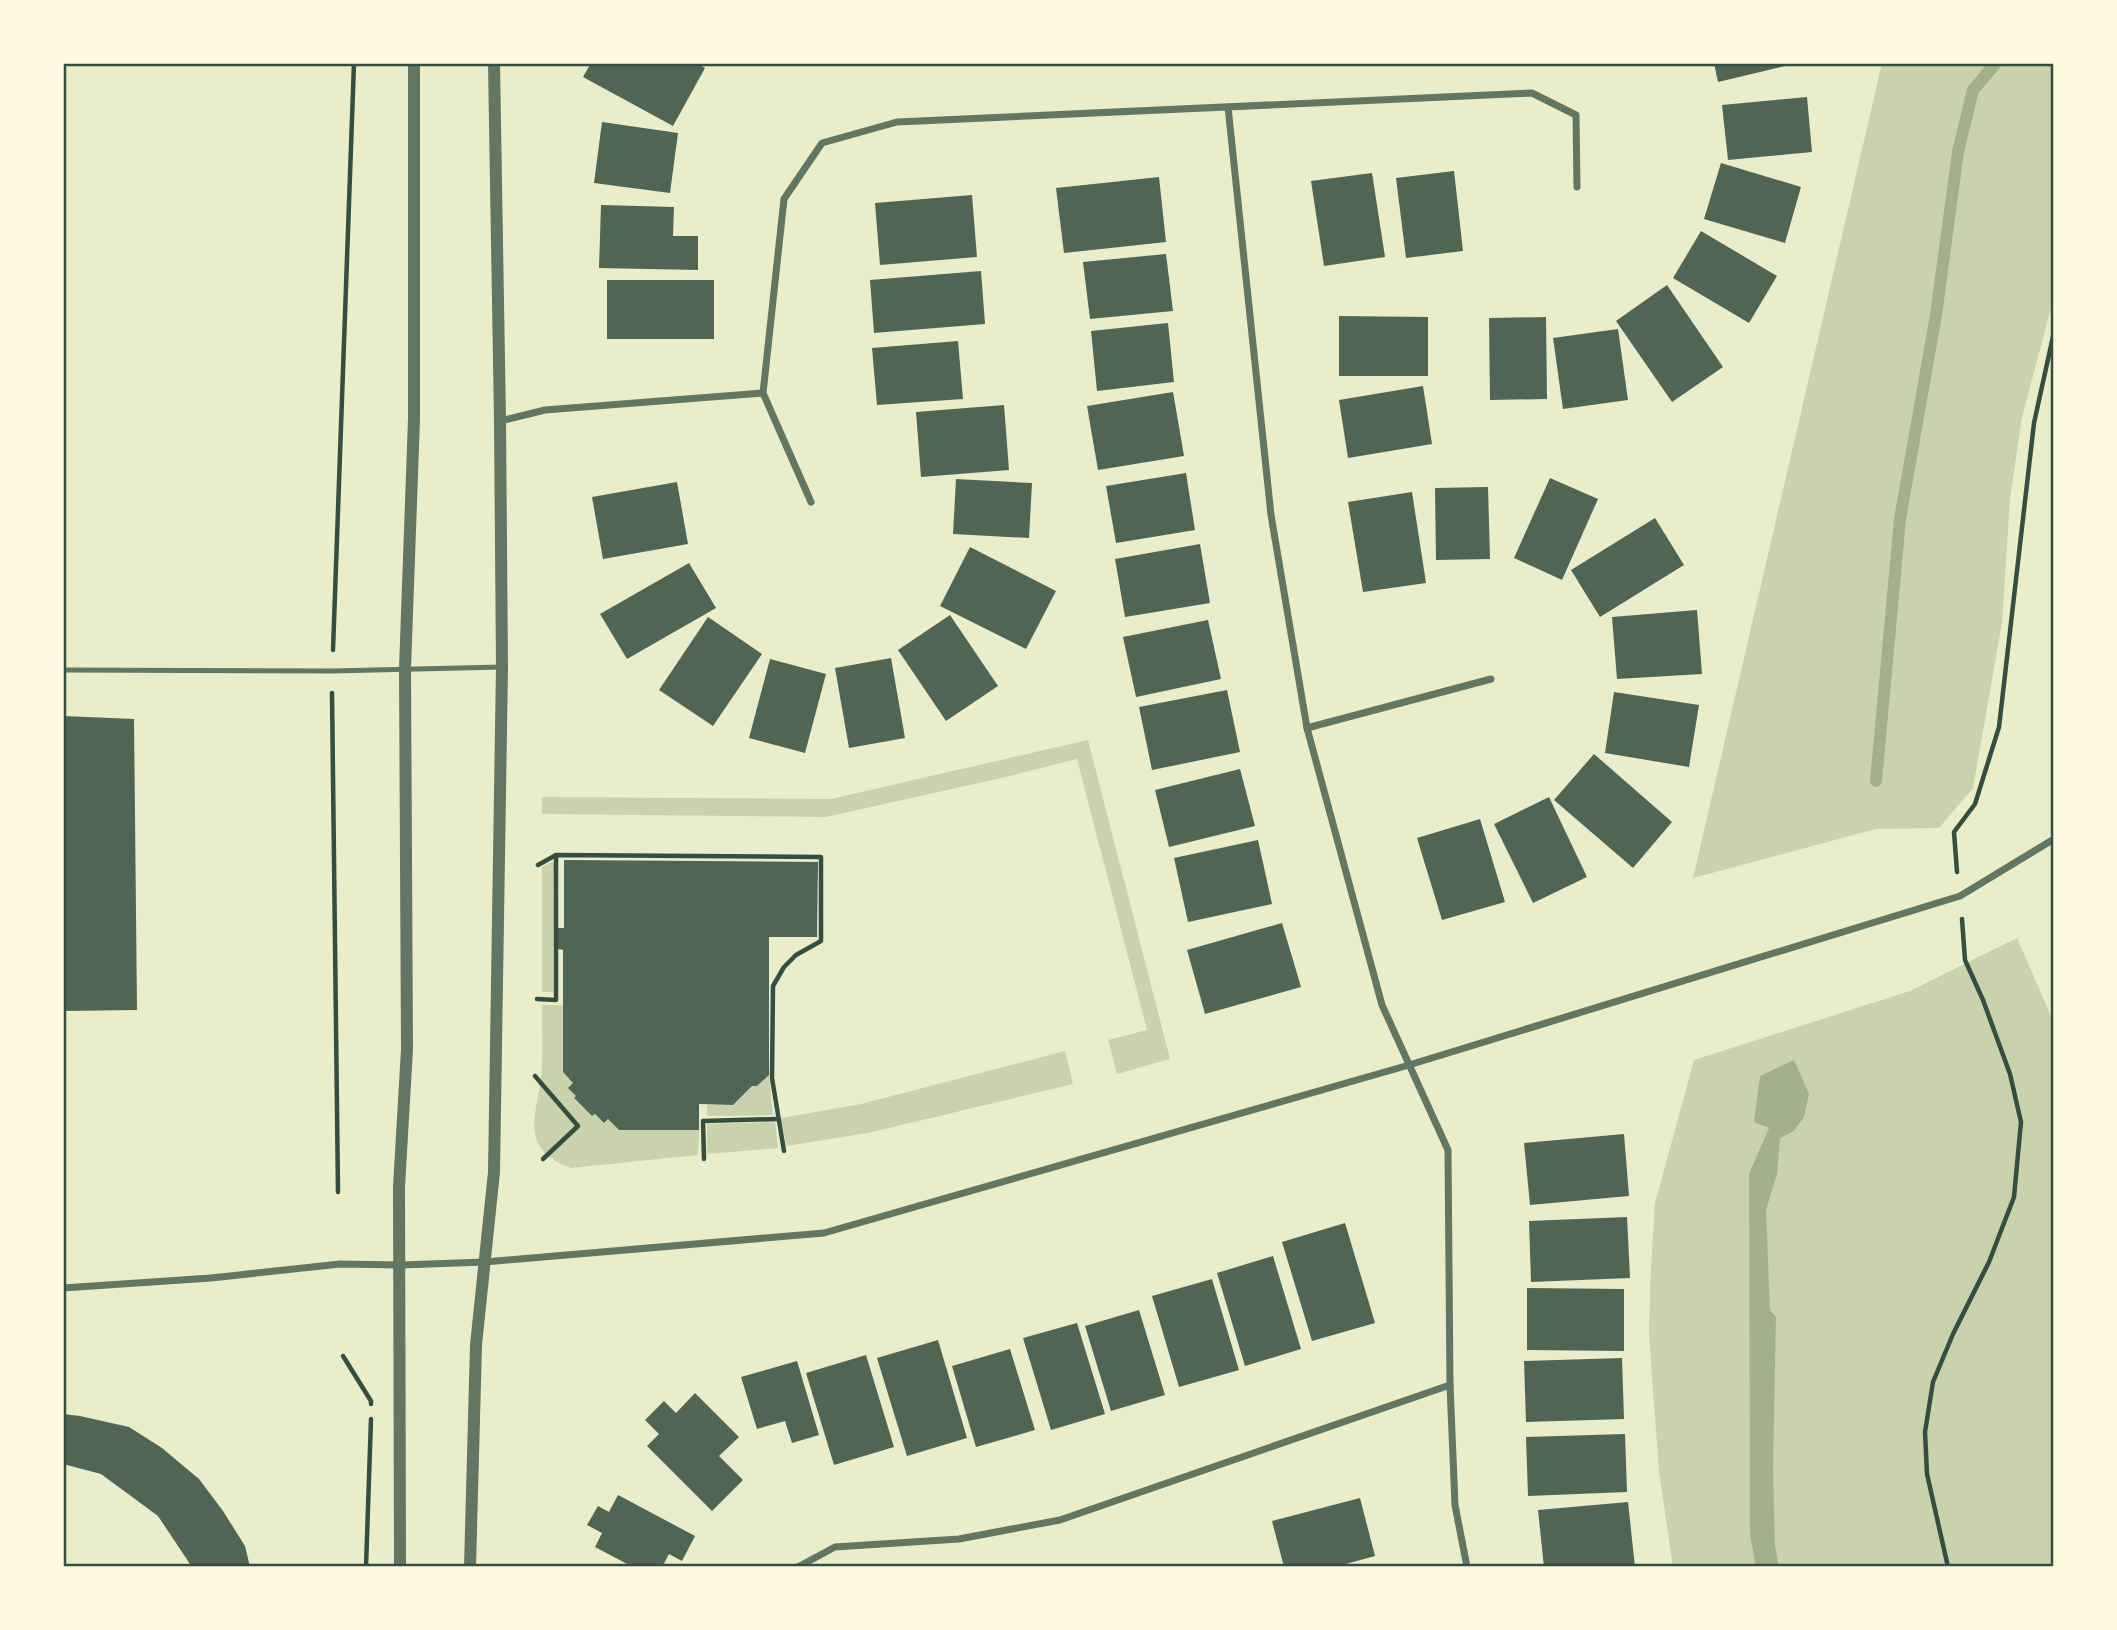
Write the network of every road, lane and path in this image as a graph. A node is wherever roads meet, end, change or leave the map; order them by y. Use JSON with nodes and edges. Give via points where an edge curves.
{"nodes":[{"id":1,"x":354,"y":63,"type":"edge"},
{"id":2,"x":414,"y":63,"type":"edge"},
{"id":3,"x":494,"y":63,"type":"edge"},
{"id":4,"x":1228,"y":107,"type":"junction"},
{"id":5,"x":1577,"y":187,"type":"dead end"},
{"id":6,"x":2054,"y":332,"type":"edge"},
{"id":7,"x":763,"y":393,"type":"junction"},
{"id":8,"x":500,"y":421,"type":"junction"},
{"id":9,"x":811,"y":502,"type":"dead end"},
{"id":10,"x":502,"y":667,"type":"junction"},
{"id":11,"x":405,"y":669,"type":"junction"},
{"id":12,"x":63,"y":670,"type":"edge"},
{"id":13,"x":332,"y":671,"type":"junction"},
{"id":14,"x":1491,"y":679,"type":"dead end"},
{"id":15,"x":1307,"y":728,"type":"junction"},
{"id":16,"x":2054,"y":839,"type":"edge"},
{"id":17,"x":556,"y":855,"type":"junction"},
{"id":18,"x":538,"y":865,"type":"dead end"},
{"id":19,"x":1960,"y":896,"type":"junction"},
{"id":20,"x":537,"y":999,"type":"dead end"},
{"id":21,"x":1409,"y":1065,"type":"junction"},
{"id":22,"x":535,"y":1076,"type":"dead end"},
{"id":23,"x":778,"y":1119,"type":"junction"},
{"id":24,"x":784,"y":1151,"type":"dead end"},
{"id":25,"x":543,"y":1159,"type":"dead end"},
{"id":26,"x":704,"y":1159,"type":"dead end"},
{"id":27,"x":338,"y":1192,"type":"dead end"},
{"id":28,"x":485,"y":1262,"type":"junction"},
{"id":29,"x":401,"y":1265,"type":"junction"},
{"id":30,"x":63,"y":1288,"type":"edge"},
{"id":31,"x":344,"y":1356,"type":"dead end"},
{"id":32,"x":1450,"y":1385,"type":"junction"},
{"id":33,"x":366,"y":1567,"type":"edge"},
{"id":34,"x":400,"y":1567,"type":"edge"},
{"id":35,"x":470,"y":1567,"type":"edge"},
{"id":36,"x":798,"y":1567,"type":"edge"},
{"id":37,"x":1467,"y":1567,"type":"edge"},
{"id":38,"x":1948,"y":1567,"type":"edge"}],
"edges":[{"from":1,"to":13,"type":"path"},
{"from":2,"to":11,"type":"street","via":[[414,419]]},
{"from":3,"to":8,"type":"street"},
{"from":4,"to":5,"type":"street","via":[[1532,93],[1576,115]]},
{"from":4,"to":7,"type":"street","via":[[897,122],[822,143],[784,200]]},
{"from":4,"to":15,"type":"street","via":[[1271,515]]},
{"from":6,"to":19,"type":"path","via":[[2034,423],[1999,727],[1975,804],[1954,832]]},
{"from":7,"to":8,"type":"street","via":[[545,410]]},
{"from":7,"to":9,"type":"street"},
{"from":8,"to":10,"type":"street"},
{"from":10,"to":11,"type":"lane"},
{"from":10,"to":28,"type":"street","via":[[494,1172]]},
{"from":11,"to":13,"type":"lane"},
{"from":11,"to":29,"type":"street","via":[[407,1049],[399,1187]]},
{"from":12,"to":13,"type":"lane"},
{"from":13,"to":27,"type":"path"},
{"from":14,"to":15,"type":"street"},
{"from":15,"to":21,"type":"street","via":[[1376,985]]},
{"from":16,"to":19,"type":"street"},
{"from":17,"to":18,"type":"path"},
{"from":17,"to":20,"type":"path","via":[[556,1000]]},
{"from":17,"to":23,"type":"path","via":[[821,857],[821,941],[783,967],[773,986],[772,1078]]},
{"from":19,"to":21,"type":"street"},
{"from":19,"to":38,"type":"path","via":[[1965,960],[2010,1074],[2021,1122],[2014,1197],[1933,1382],[1925,1432],[1927,1475]]},
{"from":21,"to":28,"type":"street","via":[[824,1233]]},
{"from":21,"to":32,"type":"street","via":[[1448,1150]]},
{"from":22,"to":25,"type":"path","via":[[578,1126]]},
{"from":23,"to":24,"type":"path"},
{"from":23,"to":26,"type":"path","via":[[704,1121]]},
{"from":28,"to":29,"type":"street"},
{"from":28,"to":35,"type":"street","via":[[476,1345]]},
{"from":29,"to":30,"type":"street","via":[[340,1264]]},
{"from":29,"to":34,"type":"street"},
{"from":31,"to":33,"type":"path","via":[[371,1401]]},
{"from":32,"to":36,"type":"street","via":[[1060,1520],[960,1539],[835,1546]]},
{"from":32,"to":37,"type":"street","via":[[1455,1504]]}]}
